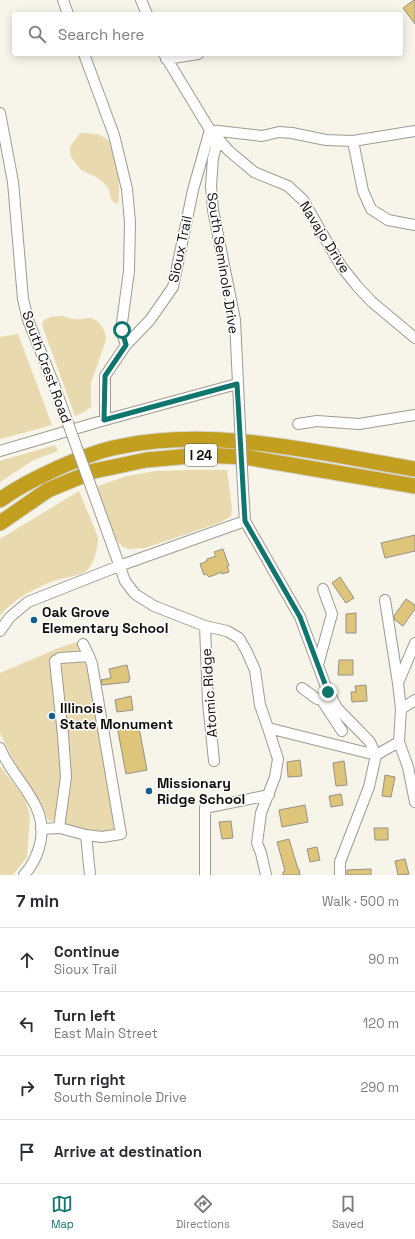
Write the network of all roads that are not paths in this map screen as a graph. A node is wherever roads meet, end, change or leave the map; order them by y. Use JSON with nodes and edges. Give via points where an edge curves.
{"nodes":[{"id":1,"x":63,"y":0,"type":"edge"},
{"id":2,"x":141,"y":0,"type":"edge"},
{"id":3,"x":67,"y":12,"type":"edge"},
{"id":4,"x":146,"y":12,"type":"edge"},
{"id":5,"x":85,"y":56,"type":"edge"},
{"id":6,"x":176,"y":56,"type":"edge"},
{"id":7,"x":165,"y":57,"type":"edge"},
{"id":8,"x":0,"y":113,"type":"edge"},
{"id":9,"x":210,"y":130,"type":"junction"},
{"id":10,"x":415,"y":131,"type":"edge"},
{"id":11,"x":353,"y":141,"type":"junction"},
{"id":12,"x":415,"y":225,"type":"edge"},
{"id":13,"x":415,"y":338,"type":"edge"},
{"id":14,"x":126,"y":345,"type":"junction"},
{"id":15,"x":237,"y":384,"type":"junction"},
{"id":16,"x":415,"y":415,"type":"edge"},
{"id":17,"x":104,"y":420,"type":"junction"},
{"id":18,"x":298,"y":424,"type":"dead end"},
{"id":19,"x":0,"y":451,"type":"edge"},
{"id":20,"x":415,"y":469,"type":"edge"},
{"id":21,"x":415,"y":486,"type":"edge"},
{"id":22,"x":0,"y":500,"type":"edge"},
{"id":23,"x":245,"y":521,"type":"junction"},
{"id":24,"x":0,"y":523,"type":"edge"},
{"id":25,"x":119,"y":566,"type":"junction"},
{"id":26,"x":323,"y":589,"type":"dead end"},
{"id":27,"x":385,"y":600,"type":"dead end"},
{"id":28,"x":205,"y":626,"type":"junction"},
{"id":29,"x":0,"y":631,"type":"edge"},
{"id":30,"x":83,"y":644,"type":"dead end"},
{"id":31,"x":415,"y":644,"type":"edge"},
{"id":32,"x":88,"y":656,"type":"junction"},
{"id":33,"x":318,"y":665,"type":"junction"},
{"id":34,"x":398,"y":683,"type":"junction"},
{"id":35,"x":302,"y":688,"type":"dead end"},
{"id":36,"x":325,"y":696,"type":"junction"},
{"id":37,"x":415,"y":700,"type":"edge"},
{"id":38,"x":401,"y":709,"type":"junction"},
{"id":39,"x":268,"y":728,"type":"junction"},
{"id":40,"x":342,"y":732,"type":"dead end"},
{"id":41,"x":399,"y":742,"type":"junction"},
{"id":42,"x":0,"y":748,"type":"edge"},
{"id":43,"x":376,"y":755,"type":"junction"},
{"id":44,"x":214,"y":760,"type":"dead end"},
{"id":45,"x":269,"y":795,"type":"junction"},
{"id":46,"x":415,"y":802,"type":"edge"},
{"id":47,"x":59,"y":828,"type":"junction"},
{"id":48,"x":41,"y":829,"type":"junction"},
{"id":49,"x":86,"y":835,"type":"junction"},
{"id":50,"x":24,"y":875,"type":"edge"},
{"id":51,"x":90,"y":875,"type":"edge"},
{"id":52,"x":205,"y":875,"type":"edge"},
{"id":53,"x":266,"y":875,"type":"edge"},
{"id":54,"x":340,"y":875,"type":"edge"}],
"edges":[{"from":1,"to":3,"type":"street"},
{"from":2,"to":4,"type":"street"},
{"from":5,"to":14,"type":"street","via":[[114,135],[127,189],[130,222],[129,271],[122,330]]},
{"from":6,"to":7,"type":"street"},
{"from":7,"to":9,"type":"street","name":"South Seminole Drive"},
{"from":8,"to":25,"type":"street","name":"South Crest Road","bridge":true,"via":[[13,182],[23,299],[28,320]]},
{"from":9,"to":11,"type":"street","via":[[262,136],[279,132],[326,140]]},
{"from":9,"to":13,"type":"street","name":"Navajo Drive","via":[[229,151],[254,172],[288,186],[303,200],[341,266],[357,286]]},
{"from":9,"to":14,"type":"street","name":"Sioux Trail","via":[[193,190],[173,287],[150,320]]},
{"from":9,"to":15,"type":"street","name":"South Seminole Drive","via":[[216,147],[211,186],[213,210],[235,320]]},
{"from":10,"to":11,"type":"street"},
{"from":11,"to":12,"type":"street","via":[[363,191],[371,209],[388,220]]},
{"from":14,"to":17,"type":"street","name":"Sioux Trail","via":[[105,376]]},
{"from":15,"to":17,"type":"street"},
{"from":15,"to":23,"type":"street","name":"South Seminole Drive","bridge":true},
{"from":16,"to":18,"type":"street","via":[[359,424]]},
{"from":17,"to":19,"type":"street"},
{"from":20,"to":22,"type":"highway","number":"I 24","via":[[245,440],[149,442],[84,456],[38,476]]},
{"from":21,"to":24,"type":"highway","number":"I 24","via":[[245,457],[202,455],[146,460],[94,471],[48,490]]},
{"from":23,"to":25,"type":"street"},
{"from":23,"to":33,"type":"street","name":"South Seminole Drive","via":[[300,617]]},
{"from":25,"to":28,"type":"street","name":"South Crest Road","via":[[125,581],[135,594],[154,606]]},
{"from":25,"to":29,"type":"street","via":[[28,602],[10,617]]},
{"from":26,"to":33,"type":"street","via":[[332,614]]},
{"from":27,"to":34,"type":"street"},
{"from":28,"to":39,"type":"street","name":"South Crest Road","via":[[227,631],[239,638],[255,670],[260,705]]},
{"from":28,"to":44,"type":"street","name":"Atomic Ridge","via":[[208,702]]},
{"from":30,"to":32,"type":"street"},
{"from":31,"to":34,"type":"street"},
{"from":32,"to":47,"type":"street","via":[[60,658],[55,661],[66,777]]},
{"from":32,"to":49,"type":"street","via":[[92,664],[121,834],[102,837]]},
{"from":33,"to":36,"type":"street","name":"South Seminole Drive"},
{"from":34,"to":38,"type":"street"},
{"from":35,"to":36,"type":"street","via":[[318,699]]},
{"from":36,"to":40,"type":"street"},
{"from":36,"to":43,"type":"street","name":"South Seminole Drive","via":[[370,742]]},
{"from":37,"to":38,"type":"street"},
{"from":38,"to":41,"type":"street"},
{"from":39,"to":43,"type":"street"},
{"from":39,"to":45,"type":"street","name":"South Crest Road","via":[[278,758]]},
{"from":41,"to":43,"type":"street"},
{"from":41,"to":46,"type":"street","via":[[408,767]]},
{"from":42,"to":48,"type":"street","via":[[41,816]]},
{"from":43,"to":54,"type":"street","via":[[369,787],[340,862]]},
{"from":45,"to":52,"type":"street","via":[[205,808]]},
{"from":45,"to":53,"type":"street","name":"South Crest Road","via":[[261,813],[257,843]]},
{"from":47,"to":48,"type":"street"},
{"from":47,"to":49,"type":"street"},
{"from":48,"to":50,"type":"street","via":[[36,857]]},
{"from":49,"to":51,"type":"street"}]}
